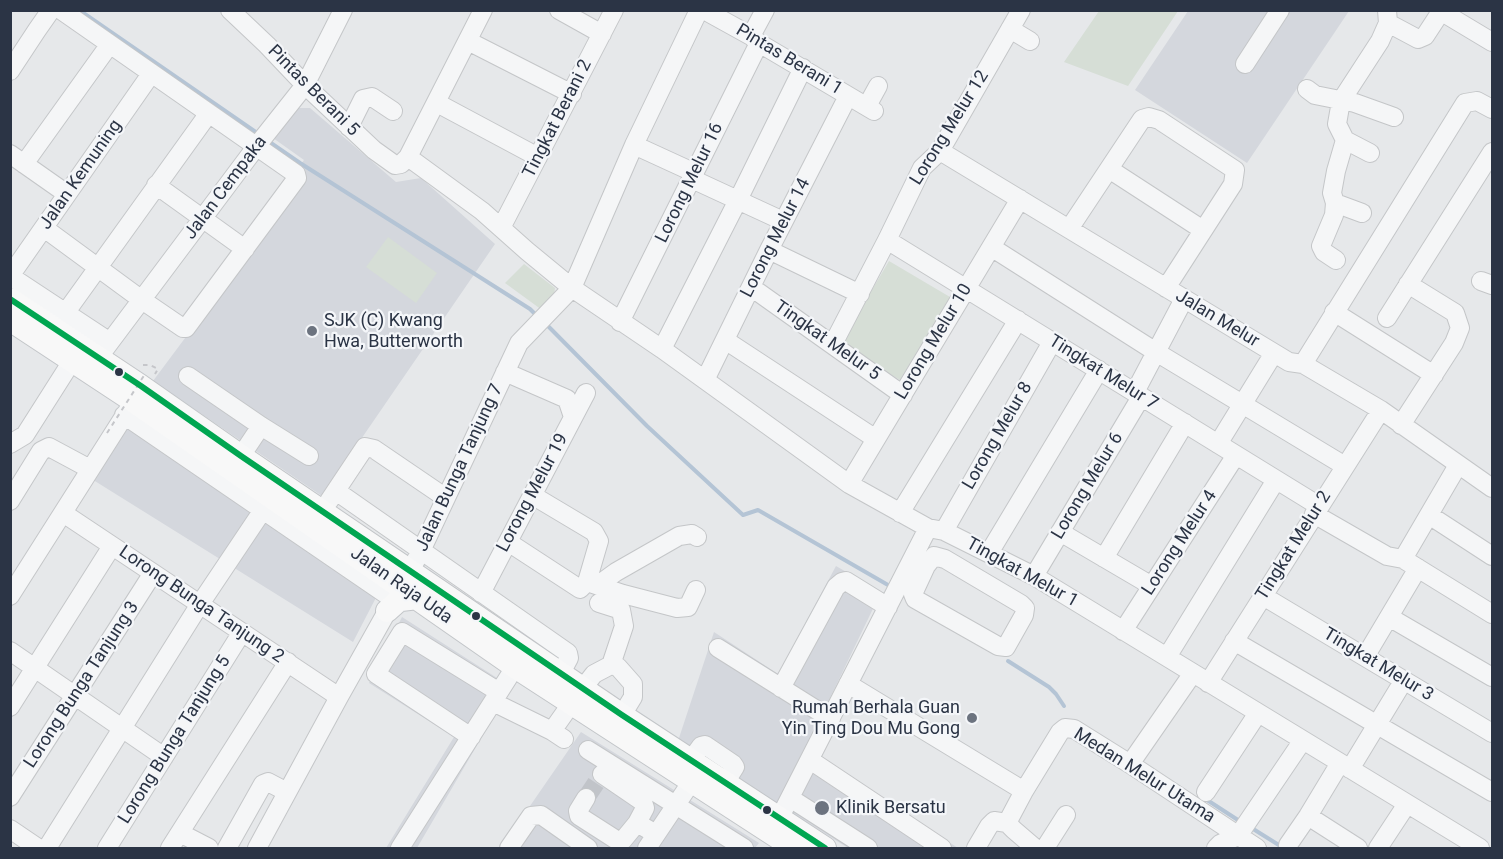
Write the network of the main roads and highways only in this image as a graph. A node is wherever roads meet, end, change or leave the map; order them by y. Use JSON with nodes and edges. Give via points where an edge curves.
{"nodes":[{"id":1,"x":10,"y":299,"type":"edge"},
{"id":2,"x":10,"y":320,"type":"edge"},
{"id":3,"x":375,"y":558,"type":"junction"},
{"id":4,"x":402,"y":593,"type":"junction"},
{"id":5,"x":583,"y":688,"type":"junction"},
{"id":6,"x":691,"y":771,"type":"junction"},
{"id":7,"x":790,"y":847,"type":"edge"},
{"id":8,"x":825,"y":849,"type":"edge"}],
"edges":[{"from":1,"to":3,"type":"main road","name":"Jalan Raja Uda","via":[[104,350],[141,386],[322,511]]},
{"from":2,"to":3,"type":"main road","name":"Jalan Raja Uda","via":[[72,361],[129,408]]},
{"from":3,"to":4,"type":"main road","name":"Jalan Raja Uda"},
{"from":4,"to":5,"type":"main road","name":"Jalan Raja Uda","via":[[515,667]]},
{"from":4,"to":5,"type":"main road","name":"Jalan Raja Uda","via":[[566,661]]},
{"from":5,"to":6,"type":"main road","name":"Jalan Raja Uda"},
{"from":5,"to":6,"type":"main road","name":"Jalan Raja Uda","via":[[625,739]]},
{"from":6,"to":7,"type":"main road","name":"Jalan Raja Uda"},
{"from":6,"to":8,"type":"main road","name":"Jalan Raja Uda","via":[[725,783]]}]}
